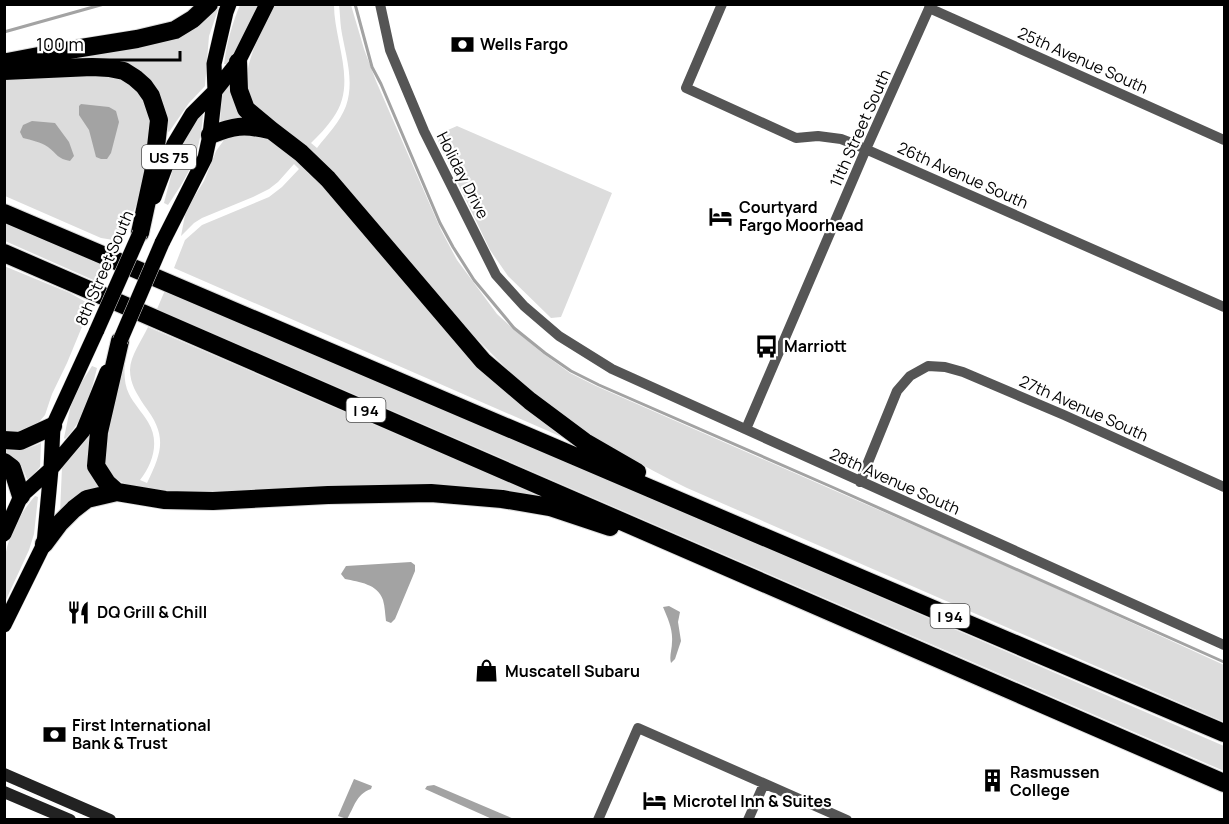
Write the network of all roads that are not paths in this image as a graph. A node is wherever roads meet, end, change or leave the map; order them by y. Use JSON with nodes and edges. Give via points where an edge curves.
{"nodes":[{"id":1,"x":209,"y":4,"type":"edge"},
{"id":2,"x":229,"y":4,"type":"edge"},
{"id":3,"x":267,"y":4,"type":"edge"},
{"id":4,"x":380,"y":4,"type":"edge"},
{"id":5,"x":722,"y":4,"type":"edge"},
{"id":6,"x":930,"y":6,"type":"edge"},
{"id":7,"x":238,"y":62,"type":"junction"},
{"id":8,"x":4,"y":63,"type":"edge"},
{"id":9,"x":4,"y":70,"type":"edge"},
{"id":10,"x":215,"y":91,"type":"junction"},
{"id":11,"x":271,"y":130,"type":"junction"},
{"id":12,"x":210,"y":135,"type":"junction"},
{"id":13,"x":1224,"y":140,"type":"edge"},
{"id":14,"x":866,"y":149,"type":"junction"},
{"id":15,"x":4,"y":213,"type":"edge"},
{"id":16,"x":140,"y":233,"type":"junction"},
{"id":17,"x":4,"y":253,"type":"edge"},
{"id":18,"x":1224,"y":307,"type":"edge"},
{"id":19,"x":558,"y":336,"type":"joint"},
{"id":20,"x":120,"y":340,"type":"junction"},
{"id":21,"x":53,"y":426,"type":"junction"},
{"id":22,"x":746,"y":429,"type":"junction"},
{"id":23,"x":4,"y":440,"type":"edge"},
{"id":24,"x":4,"y":462,"type":"edge"},
{"id":25,"x":51,"y":469,"type":"junction"},
{"id":26,"x":860,"y":482,"type":"junction"},
{"id":27,"x":1224,"y":487,"type":"edge"},
{"id":28,"x":117,"y":492,"type":"junction"},
{"id":29,"x":21,"y":496,"type":"junction"},
{"id":30,"x":675,"y":499,"type":"junction"},
{"id":31,"x":4,"y":534,"type":"edge"},
{"id":32,"x":44,"y":544,"type":"junction"},
{"id":33,"x":728,"y":567,"type":"junction"},
{"id":34,"x":4,"y":625,"type":"edge"},
{"id":35,"x":1224,"y":645,"type":"edge"},
{"id":36,"x":1224,"y":733,"type":"edge"},
{"id":37,"x":4,"y":774,"type":"edge"},
{"id":38,"x":1224,"y":783,"type":"edge"},
{"id":39,"x":764,"y":784,"type":"junction"},
{"id":40,"x":4,"y":792,"type":"edge"},
{"id":41,"x":70,"y":819,"type":"edge"},
{"id":42,"x":110,"y":819,"type":"edge"},
{"id":43,"x":598,"y":819,"type":"edge"},
{"id":44,"x":748,"y":819,"type":"edge"},
{"id":45,"x":847,"y":819,"type":"edge"}],
"edges":[{"from":1,"to":8,"type":"highway","via":[[175,30]]},
{"from":2,"to":10,"type":"main road","number":"US 75","via":[[214,64]]},
{"from":3,"to":7,"type":"main road","name":"8th Street South","number":"US 75"},
{"from":4,"to":19,"type":"street","name":"Holiday Drive","via":[[390,51],[424,131],[496,275]]},
{"from":5,"to":14,"type":"street","name":"26th Avenue South","via":[[686,88],[796,138],[841,139]]},
{"from":6,"to":13,"type":"street","name":"25th Avenue South"},
{"from":6,"to":14,"type":"street","name":"11th Street South"},
{"from":7,"to":10,"type":"main road","name":"8th Street South","number":"US 75"},
{"from":7,"to":11,"type":"highway","via":[[239,90],[246,109]]},
{"from":9,"to":16,"type":"highway","via":[[109,68],[124,71],[144,86],[159,120]]},
{"from":10,"to":12,"type":"main road","number":"US 75"},
{"from":10,"to":16,"type":"main road","name":"8th Street South","number":"US 75","via":[[192,114],[174,144]]},
{"from":11,"to":12,"type":"highway","via":[[232,127]]},
{"from":11,"to":30,"type":"highway","via":[[328,179],[483,361],[585,442]]},
{"from":12,"to":20,"type":"main road","number":"US 75","bridge":true,"via":[[205,158]]},
{"from":14,"to":18,"type":"street","name":"26th Avenue South"},
{"from":14,"to":22,"type":"street","name":"11th Street South"},
{"from":15,"to":30,"type":"highway","number":"I 94"},
{"from":16,"to":21,"type":"main road","name":"8th Street South","number":"US 75","bridge":true},
{"from":17,"to":33,"type":"highway","number":"I 94"},
{"from":19,"to":22,"type":"street","name":"28th Avenue South","via":[[612,369]]},
{"from":20,"to":25,"type":"main road","number":"US 75","via":[[83,431]]},
{"from":20,"to":28,"type":"highway","via":[[99,432],[96,466]]},
{"from":21,"to":23,"type":"highway","via":[[20,441]]},
{"from":21,"to":25,"type":"main road","name":"8th Street South","number":"US 75"},
{"from":22,"to":26,"type":"street","name":"28th Avenue South"},
{"from":24,"to":29,"type":"highway","via":[[12,468]]},
{"from":25,"to":29,"type":"main road","number":"US 75"},
{"from":25,"to":32,"type":"main road","name":"8th Street South","number":"US 75"},
{"from":26,"to":27,"type":"street","name":"27th Avenue South","via":[[897,391],[910,376],[928,366],[963,372]]},
{"from":26,"to":35,"type":"street","name":"28th Avenue South"},
{"from":28,"to":32,"type":"highway","via":[[87,499]]},
{"from":28,"to":33,"type":"highway","via":[[201,501],[431,493],[502,499],[549,507]]},
{"from":29,"to":31,"type":"main road","number":"US 75"},
{"from":30,"to":36,"type":"highway","number":"I 94"},
{"from":32,"to":34,"type":"main road","name":"8th Street South","number":"US 75"},
{"from":33,"to":38,"type":"highway","number":"I 94"},
{"from":37,"to":42,"type":"street"},
{"from":39,"to":43,"type":"street","via":[[638,728]]},
{"from":39,"to":44,"type":"street"},
{"from":39,"to":45,"type":"street"},
{"from":40,"to":41,"type":"street"}]}
